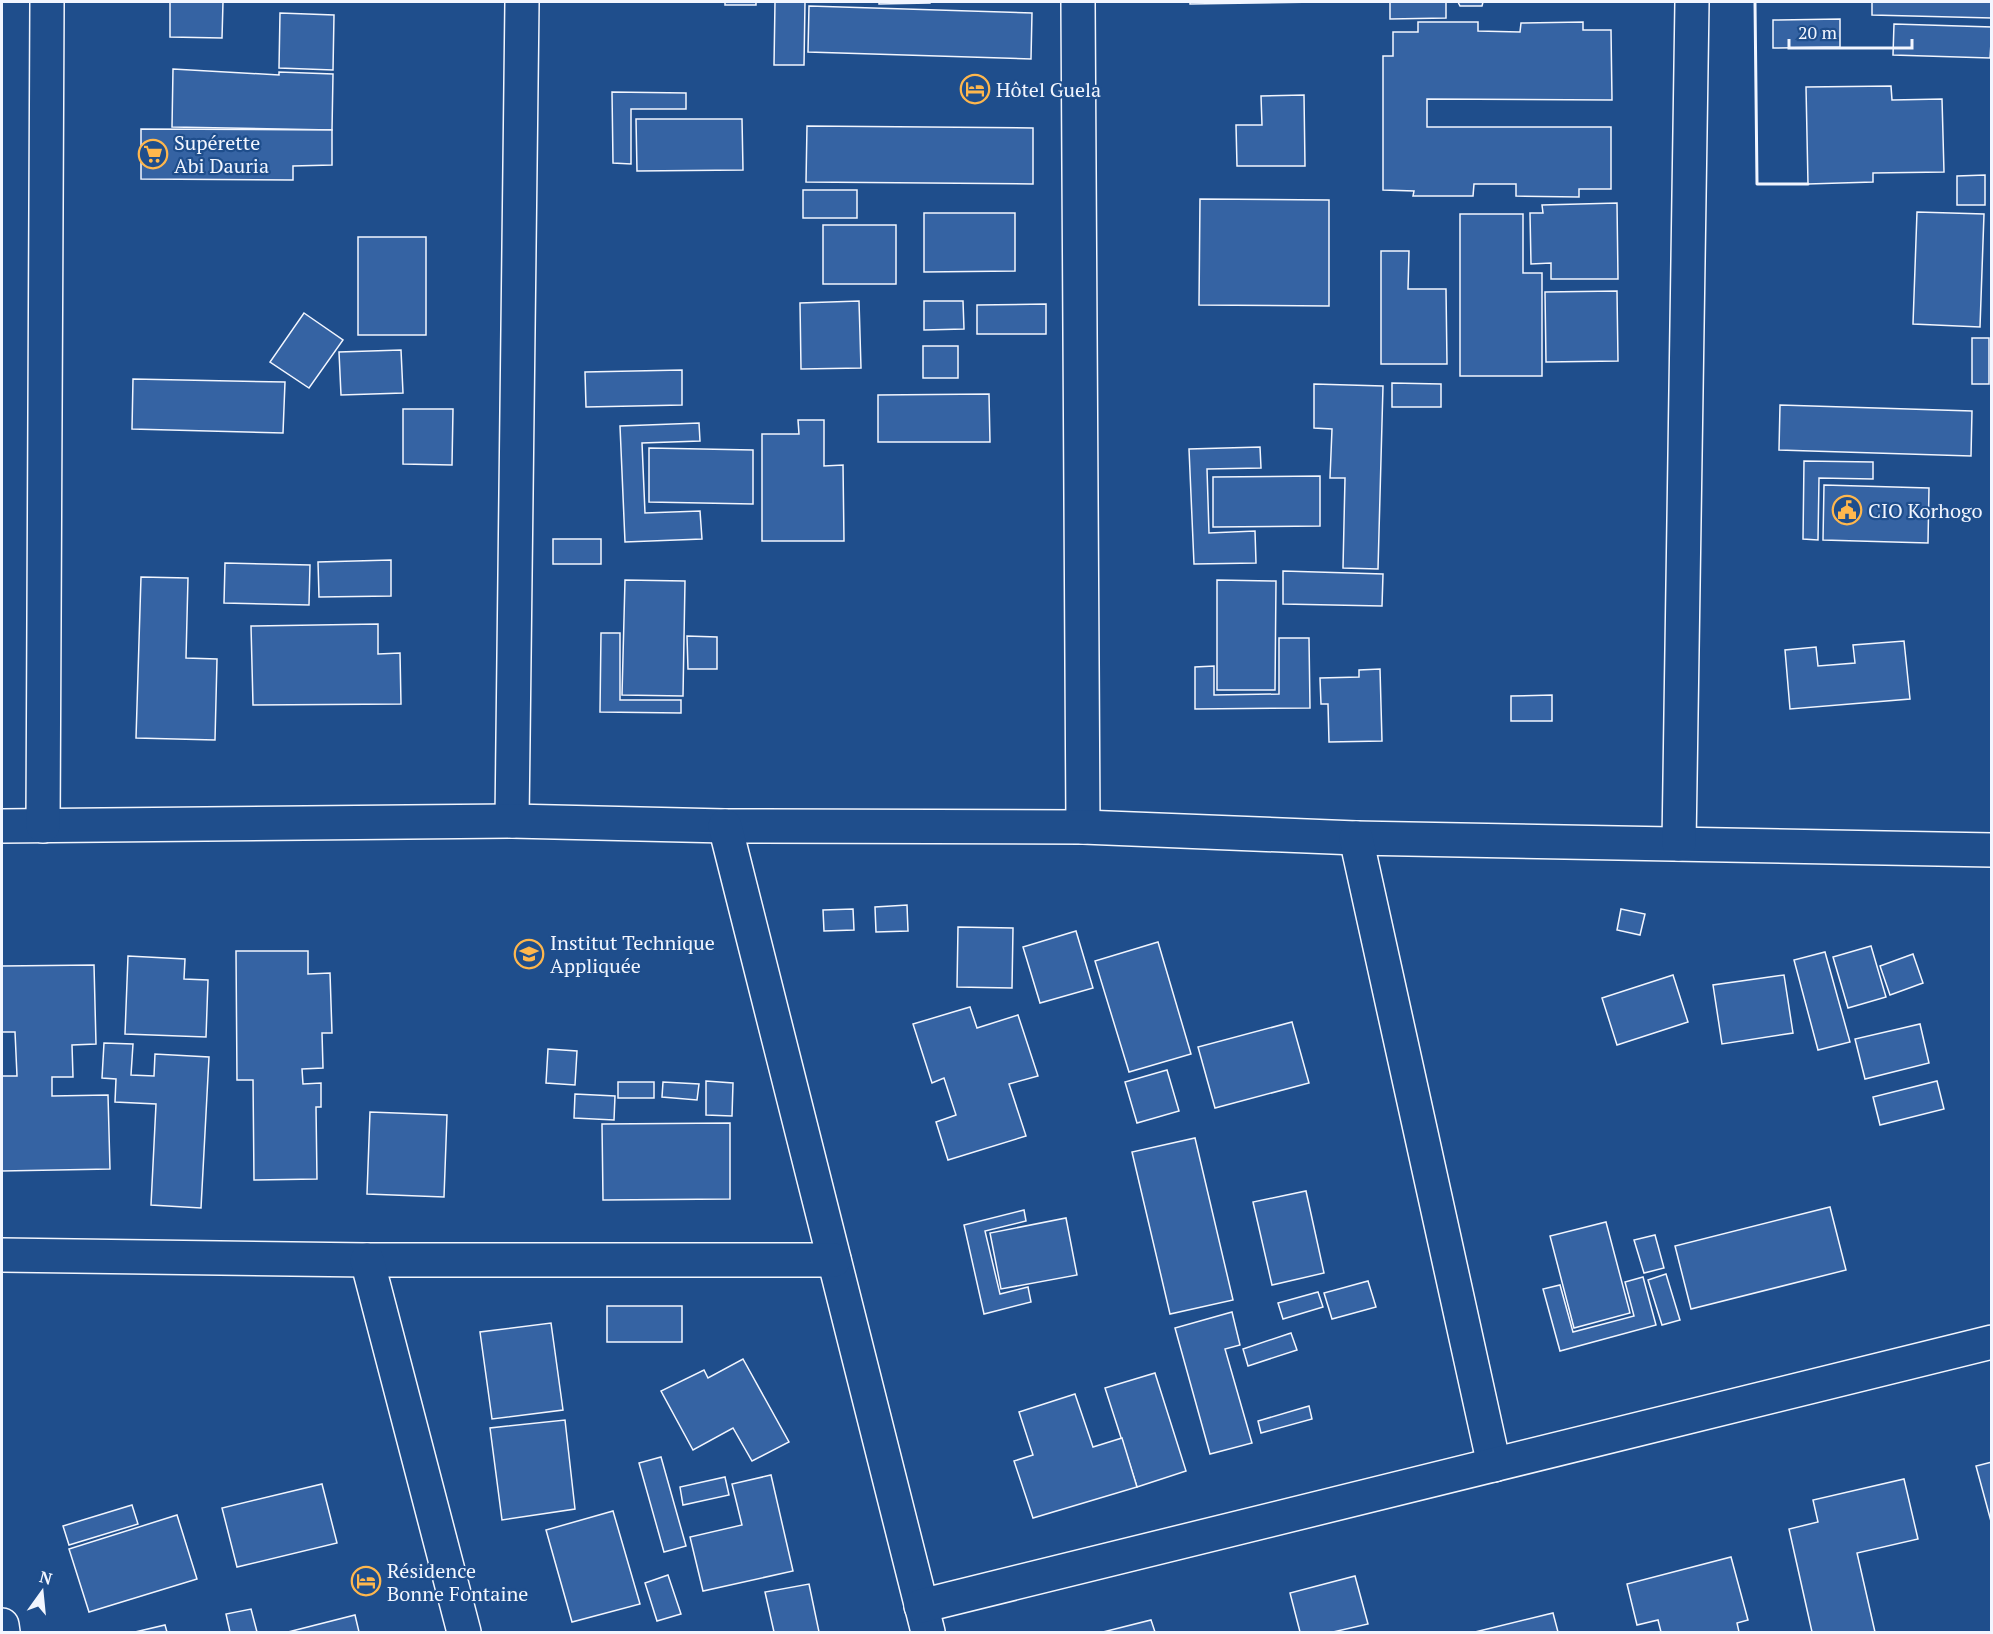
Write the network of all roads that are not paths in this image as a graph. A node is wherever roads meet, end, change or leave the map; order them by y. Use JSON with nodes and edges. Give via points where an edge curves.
{"nodes":[{"id":1,"x":47,"y":2,"type":"edge"},
{"id":2,"x":522,"y":2,"type":"edge"},
{"id":3,"x":1078,"y":2,"type":"edge"},
{"id":4,"x":1692,"y":2,"type":"edge"},
{"id":5,"x":512,"y":821,"type":"junction"},
{"id":6,"x":725,"y":825,"type":"junction"},
{"id":7,"x":2,"y":826,"type":"edge"},
{"id":8,"x":43,"y":826,"type":"junction"},
{"id":9,"x":1083,"y":828,"type":"junction"},
{"id":10,"x":1356,"y":838,"type":"junction"},
{"id":11,"x":1679,"y":844,"type":"junction"},
{"id":12,"x":1989,"y":859,"type":"edge"},
{"id":13,"x":2,"y":1256,"type":"edge"},
{"id":14,"x":367,"y":1260,"type":"junction"},
{"id":15,"x":834,"y":1260,"type":"junction"},
{"id":16,"x":1992,"y":1342,"type":"edge"},
{"id":17,"x":1494,"y":1465,"type":"junction"},
{"id":18,"x":924,"y":1619,"type":"edge"},
{"id":19,"x":2,"y":1625,"type":"edge"},
{"id":20,"x":3,"y":1632,"type":"edge"},
{"id":21,"x":464,"y":1632,"type":"edge"}],
"edges":[{"from":1,"to":8,"type":"street"},
{"from":2,"to":5,"type":"street"},
{"from":3,"to":9,"type":"street"},
{"from":4,"to":11,"type":"street"},
{"from":5,"to":6,"type":"street"},
{"from":5,"to":8,"type":"street"},
{"from":6,"to":9,"type":"street"},
{"from":6,"to":15,"type":"street"},
{"from":7,"to":8,"type":"street"},
{"from":9,"to":10,"type":"street"},
{"from":10,"to":11,"type":"street"},
{"from":10,"to":17,"type":"street"},
{"from":11,"to":12,"type":"street"},
{"from":13,"to":14,"type":"street"},
{"from":14,"to":15,"type":"street"},
{"from":14,"to":21,"type":"street"},
{"from":15,"to":18,"type":"street"},
{"from":16,"to":17,"type":"street"},
{"from":17,"to":18,"type":"street"},
{"from":19,"to":20,"type":"street"}]}
